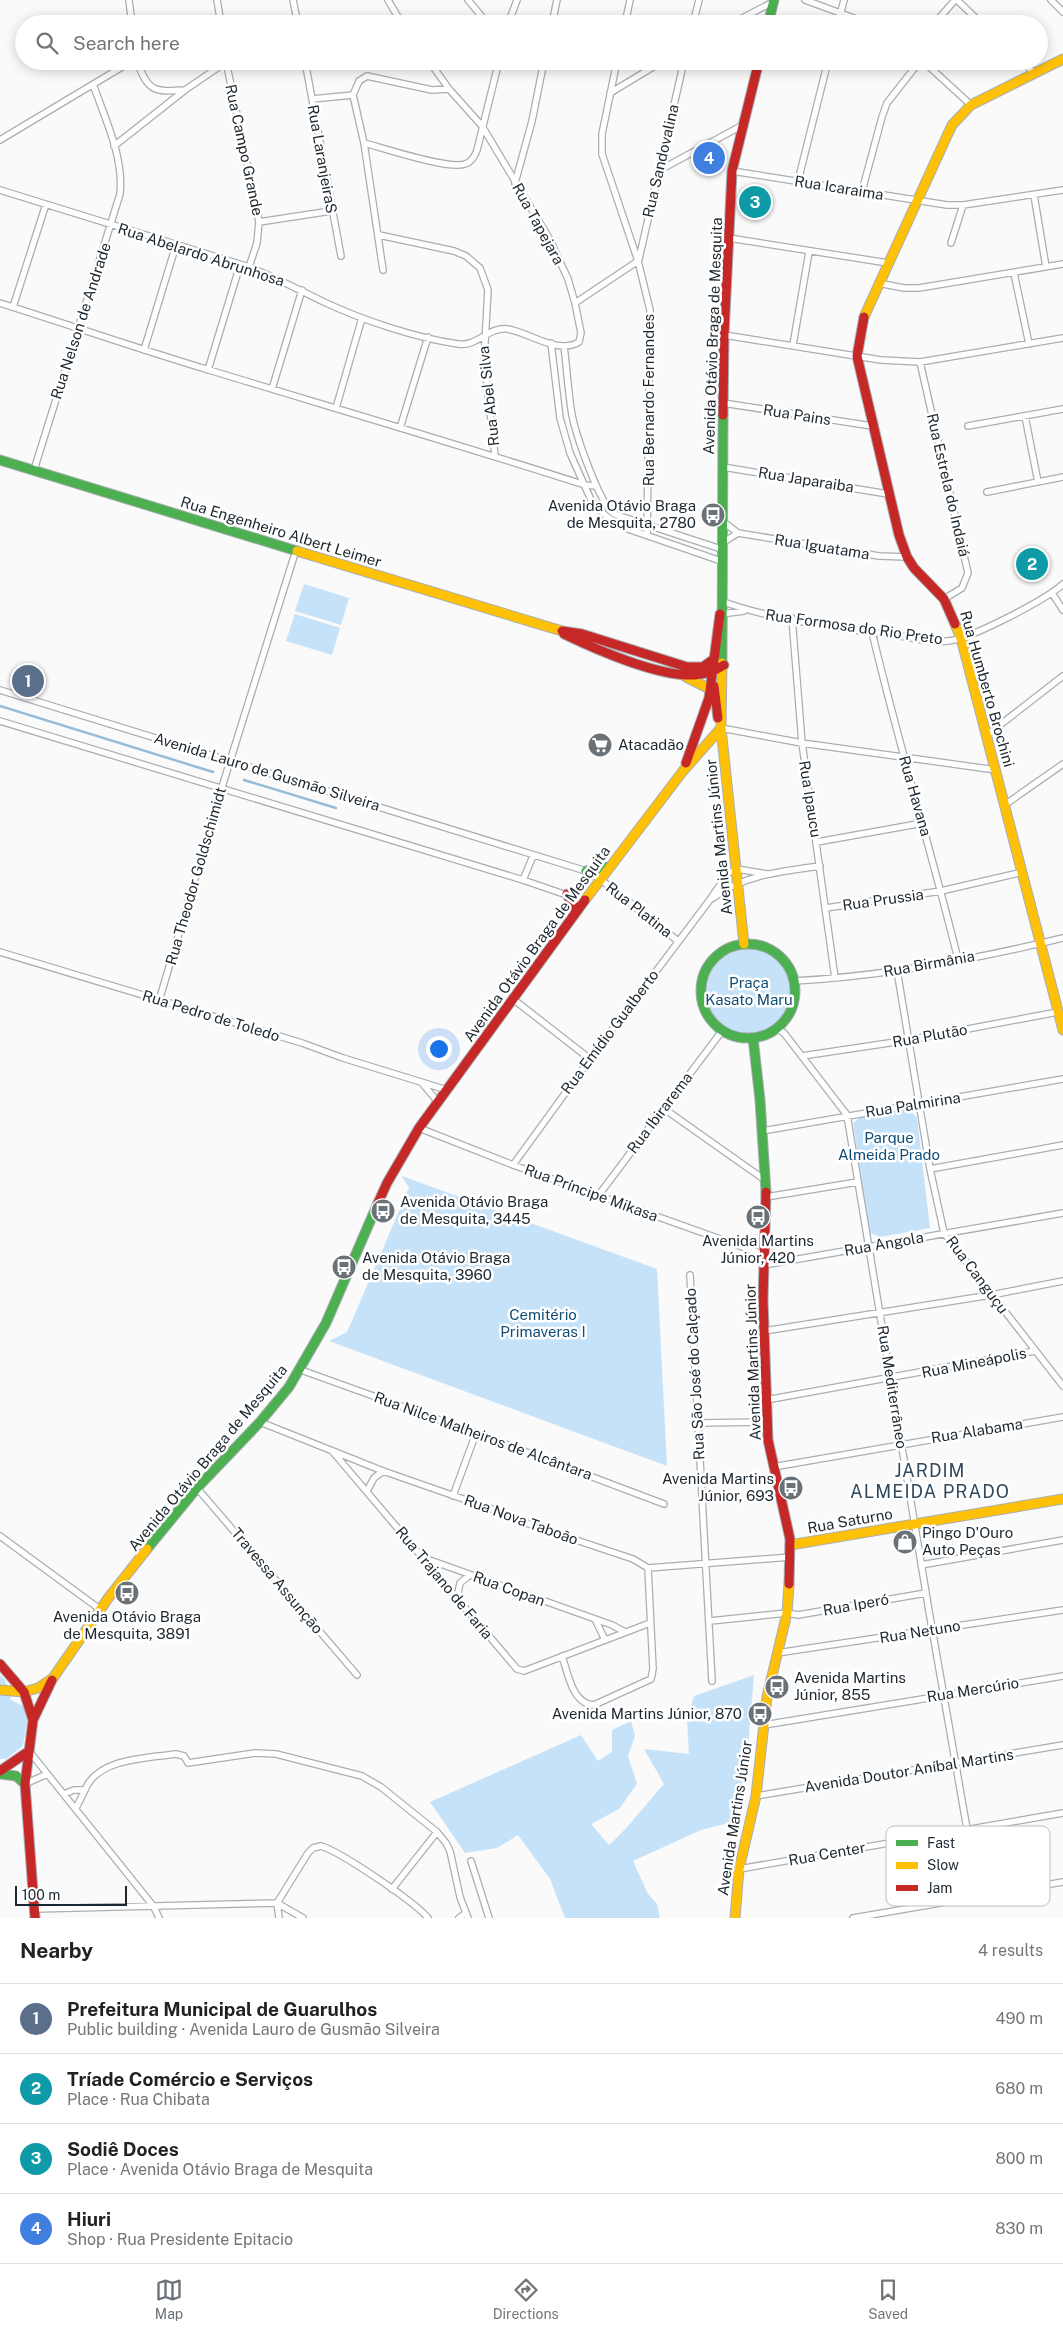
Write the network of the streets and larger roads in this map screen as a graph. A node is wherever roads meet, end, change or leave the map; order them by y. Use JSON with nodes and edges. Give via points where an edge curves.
{"nodes":[{"id":1,"x":129,"y":0,"type":"edge"},
{"id":2,"x":217,"y":0,"type":"edge"},
{"id":3,"x":287,"y":0,"type":"edge"},
{"id":4,"x":388,"y":0,"type":"edge"},
{"id":5,"x":468,"y":0,"type":"edge"},
{"id":6,"x":517,"y":0,"type":"edge"},
{"id":7,"x":557,"y":0,"type":"edge"},
{"id":8,"x":630,"y":0,"type":"edge"},
{"id":9,"x":699,"y":0,"type":"edge"},
{"id":10,"x":805,"y":0,"type":"edge"},
{"id":11,"x":844,"y":0,"type":"edge"},
{"id":12,"x":956,"y":0,"type":"edge"},
{"id":13,"x":1051,"y":0,"type":"edge"},
{"id":14,"x":774,"y":1,"type":"edge"},
{"id":15,"x":294,"y":3,"type":"edge"},
{"id":16,"x":840,"y":12,"type":"junction"},
{"id":17,"x":1063,"y":12,"type":"edge"},
{"id":18,"x":131,"y":15,"type":"edge"},
{"id":19,"x":220,"y":15,"type":"edge"},
{"id":20,"x":397,"y":15,"type":"edge"},
{"id":21,"x":480,"y":15,"type":"edge"},
{"id":22,"x":511,"y":15,"type":"edge"},
{"id":23,"x":554,"y":15,"type":"edge"},
{"id":24,"x":627,"y":15,"type":"edge"},
{"id":25,"x":695,"y":15,"type":"edge"},
{"id":26,"x":748,"y":15,"type":"edge"},
{"id":27,"x":770,"y":15,"type":"edge"},
{"id":28,"x":840,"y":15,"type":"edge"},
{"id":29,"x":848,"y":15,"type":"edge"},
{"id":30,"x":942,"y":15,"type":"edge"},
{"id":31,"x":972,"y":15,"type":"edge"},
{"id":32,"x":1063,"y":59,"type":"edge"},
{"id":33,"x":1048,"y":66,"type":"edge"},
{"id":34,"x":117,"y":70,"type":"edge"},
{"id":35,"x":141,"y":70,"type":"edge"},
{"id":36,"x":213,"y":70,"type":"edge"},
{"id":37,"x":228,"y":70,"type":"edge"},
{"id":38,"x":307,"y":70,"type":"edge"},
{"id":39,"x":435,"y":70,"type":"edge"},
{"id":40,"x":497,"y":70,"type":"edge"},
{"id":41,"x":542,"y":70,"type":"edge"},
{"id":42,"x":615,"y":70,"type":"edge"},
{"id":43,"x":648,"y":70,"type":"edge"},
{"id":44,"x":682,"y":70,"type":"edge"},
{"id":45,"x":757,"y":70,"type":"edge"},
{"id":46,"x":826,"y":70,"type":"edge"},
{"id":47,"x":915,"y":70,"type":"edge"},
{"id":48,"x":932,"y":70,"type":"edge"},
{"id":49,"x":1038,"y":70,"type":"edge"},
{"id":50,"x":1034,"y":72,"type":"joint"},
{"id":51,"x":93,"y":84,"type":"junction"},
{"id":52,"x":449,"y":89,"type":"junction"},
{"id":53,"x":185,"y":90,"type":"junction"},
{"id":54,"x":610,"y":93,"type":"junction"},
{"id":55,"x":353,"y":95,"type":"junction"},
{"id":56,"x":312,"y":99,"type":"junction"},
{"id":57,"x":971,"y":105,"type":"junction"},
{"id":58,"x":743,"y":125,"type":"junction"},
{"id":59,"x":482,"y":126,"type":"junction"},
{"id":60,"x":0,"y":140,"type":"edge"},
{"id":61,"x":364,"y":143,"type":"junction"},
{"id":62,"x":114,"y":146,"type":"junction"},
{"id":63,"x":658,"y":171,"type":"junction"},
{"id":64,"x":732,"y":171,"type":"junction"},
{"id":65,"x":798,"y":181,"type":"junction"},
{"id":66,"x":515,"y":183,"type":"junction"},
{"id":67,"x":0,"y":190,"type":"edge"},
{"id":68,"x":1063,"y":190,"type":"edge"},
{"id":69,"x":862,"y":191,"type":"junction"},
{"id":70,"x":1034,"y":196,"type":"junction"},
{"id":71,"x":916,"y":201,"type":"junction"},
{"id":72,"x":46,"y":204,"type":"junction"},
{"id":73,"x":963,"y":205,"type":"junction"},
{"id":74,"x":331,"y":211,"type":"junction"},
{"id":75,"x":259,"y":222,"type":"junction"},
{"id":76,"x":112,"y":225,"type":"junction"},
{"id":77,"x":378,"y":235,"type":"junction"},
{"id":78,"x":729,"y":238,"type":"junction"},
{"id":79,"x":951,"y":243,"type":"dead end"},
{"id":80,"x":176,"y":245,"type":"junction"},
{"id":81,"x":809,"y":252,"type":"junction"},
{"id":82,"x":340,"y":256,"type":"dead end"},
{"id":83,"x":638,"y":261,"type":"junction"},
{"id":84,"x":888,"y":263,"type":"junction"},
{"id":85,"x":1063,"y":264,"type":"edge"},
{"id":86,"x":240,"y":265,"type":"junction"},
{"id":87,"x":249,"y":267,"type":"junction"},
{"id":88,"x":1046,"y":267,"type":"junction"},
{"id":89,"x":383,"y":270,"type":"dead end"},
{"id":90,"x":1014,"y":272,"type":"junction"},
{"id":91,"x":878,"y":283,"type":"junction"},
{"id":92,"x":302,"y":290,"type":"junction"},
{"id":93,"x":0,"y":303,"type":"edge"},
{"id":94,"x":575,"y":303,"type":"junction"},
{"id":95,"x":13,"y":307,"type":"junction"},
{"id":96,"x":362,"y":318,"type":"junction"},
{"id":97,"x":78,"y":330,"type":"junction"},
{"id":98,"x":724,"y":335,"type":"junction"},
{"id":99,"x":484,"y":336,"type":"junction"},
{"id":100,"x":428,"y":337,"type":"junction"},
{"id":101,"x":1063,"y":338,"type":"edge"},
{"id":102,"x":551,"y":343,"type":"junction"},
{"id":103,"x":1029,"y":344,"type":"junction"},
{"id":104,"x":793,"y":345,"type":"junction"},
{"id":105,"x":564,"y":346,"type":"junction"},
{"id":106,"x":144,"y":350,"type":"junction"},
{"id":107,"x":857,"y":356,"type":"junction"},
{"id":108,"x":920,"y":362,"type":"junction"},
{"id":109,"x":208,"y":370,"type":"junction"},
{"id":110,"x":272,"y":388,"type":"junction"},
{"id":111,"x":723,"y":403,"type":"junction"},
{"id":112,"x":336,"y":408,"type":"junction"},
{"id":113,"x":1063,"y":410,"type":"edge"},
{"id":114,"x":1025,"y":416,"type":"junction"},
{"id":115,"x":872,"y":426,"type":"junction"},
{"id":116,"x":968,"y":426,"type":"dead end"},
{"id":117,"x":400,"y":428,"type":"junction"},
{"id":118,"x":495,"y":456,"type":"junction"},
{"id":119,"x":0,"y":460,"type":"edge"},
{"id":120,"x":723,"y":466,"type":"junction"},
{"id":121,"x":34,"y":470,"type":"junction"},
{"id":122,"x":1063,"y":477,"type":"edge"},
{"id":123,"x":1038,"y":482,"type":"junction"},
{"id":124,"x":585,"y":486,"type":"junction"},
{"id":125,"x":596,"y":486,"type":"junction"},
{"id":126,"x":987,"y":492,"type":"dead end"},
{"id":127,"x":888,"y":494,"type":"junction"},
{"id":128,"x":722,"y":521,"type":"junction"},
{"id":129,"x":648,"y":526,"type":"junction"},
{"id":130,"x":738,"y":533,"type":"junction"},
{"id":131,"x":647,"y":535,"type":"junction"},
{"id":132,"x":721,"y":546,"type":"junction"},
{"id":133,"x":296,"y":550,"type":"junction"},
{"id":134,"x":907,"y":557,"type":"junction"},
{"id":135,"x":721,"y":561,"type":"junction"},
{"id":136,"x":1063,"y":584,"type":"edge"},
{"id":137,"x":1052,"y":594,"type":"junction"},
{"id":138,"x":944,"y":599,"type":"junction"},
{"id":139,"x":721,"y":601,"type":"junction"},
{"id":140,"x":746,"y":610,"type":"junction"},
{"id":141,"x":1063,"y":610,"type":"edge"},
{"id":142,"x":721,"y":614,"type":"junction"},
{"id":143,"x":792,"y":618,"type":"junction"},
{"id":144,"x":555,"y":630,"type":"junction"},
{"id":145,"x":872,"y":632,"type":"junction"},
{"id":146,"x":961,"y":638,"type":"junction"},
{"id":147,"x":714,"y":660,"type":"junction"},
{"id":148,"x":724,"y":665,"type":"junction"},
{"id":149,"x":672,"y":671,"type":"junction"},
{"id":150,"x":714,"y":672,"type":"junction"},
{"id":151,"x":1063,"y":676,"type":"edge"},
{"id":152,"x":0,"y":690,"type":"edge"},
{"id":153,"x":713,"y":690,"type":"junction"},
{"id":154,"x":0,"y":721,"type":"edge"},
{"id":155,"x":721,"y":728,"type":"junction"},
{"id":156,"x":987,"y":735,"type":"junction"},
{"id":157,"x":802,"y":743,"type":"junction"},
{"id":158,"x":904,"y":758,"type":"junction"},
{"id":159,"x":230,"y":760,"type":"junction"},
{"id":160,"x":1062,"y":767,"type":"edge"},
{"id":161,"x":996,"y":770,"type":"junction"},
{"id":162,"x":683,"y":771,"type":"junction"},
{"id":163,"x":222,"y":787,"type":"junction"},
{"id":164,"x":1006,"y":804,"type":"junction"},
{"id":165,"x":923,"y":823,"type":"junction"},
{"id":166,"x":817,"y":842,"type":"junction"},
{"id":167,"x":533,"y":856,"type":"junction"},
{"id":168,"x":820,"y":866,"type":"junction"},
{"id":169,"x":609,"y":867,"type":"junction"},
{"id":170,"x":737,"y":869,"type":"junction"},
{"id":171,"x":586,"y":871,"type":"junction"},
{"id":172,"x":1023,"y":872,"type":"junction"},
{"id":173,"x":767,"y":874,"type":"junction"},
{"id":174,"x":600,"y":879,"type":"junction"},
{"id":175,"x":523,"y":880,"type":"junction"},
{"id":176,"x":739,"y":884,"type":"junction"},
{"id":177,"x":941,"y":891,"type":"junction"},
{"id":178,"x":567,"y":894,"type":"junction"},
{"id":179,"x":584,"y":901,"type":"junction"},
{"id":180,"x":709,"y":901,"type":"junction"},
{"id":181,"x":826,"y":908,"type":"junction"},
{"id":182,"x":576,"y":912,"type":"junction"},
{"id":183,"x":1063,"y":938,"type":"edge"},
{"id":184,"x":678,"y":941,"type":"junction"},
{"id":185,"x":744,"y":944,"type":"junction"},
{"id":186,"x":1041,"y":944,"type":"junction"},
{"id":187,"x":0,"y":952,"type":"edge"},
{"id":188,"x":958,"y":959,"type":"junction"},
{"id":189,"x":897,"y":970,"type":"junction"},
{"id":190,"x":835,"y":978,"type":"junction"},
{"id":191,"x":794,"y":980,"type":"junction"},
{"id":192,"x":513,"y":999,"type":"junction"},
{"id":193,"x":159,"y":1001,"type":"junction"},
{"id":194,"x":1058,"y":1012,"type":"junction"},
{"id":195,"x":778,"y":1028,"type":"junction"},
{"id":196,"x":1063,"y":1030,"type":"edge"},
{"id":197,"x":722,"y":1031,"type":"junction"},
{"id":198,"x":753,"y":1038,"type":"junction"},
{"id":199,"x":909,"y":1040,"type":"junction"},
{"id":200,"x":802,"y":1056,"type":"junction"},
{"id":201,"x":590,"y":1059,"type":"junction"},
{"id":202,"x":1063,"y":1079,"type":"edge"},
{"id":203,"x":422,"y":1083,"type":"junction"},
{"id":204,"x":447,"y":1090,"type":"junction"},
{"id":205,"x":438,"y":1102,"type":"junction"},
{"id":206,"x":919,"y":1104,"type":"junction"},
{"id":207,"x":663,"y":1108,"type":"junction"},
{"id":208,"x":847,"y":1115,"type":"junction"},
{"id":209,"x":419,"y":1128,"type":"junction"},
{"id":210,"x":762,"y":1131,"type":"junction"},
{"id":211,"x":1063,"y":1145,"type":"edge"},
{"id":212,"x":513,"y":1165,"type":"junction"},
{"id":213,"x":930,"y":1168,"type":"junction"},
{"id":214,"x":766,"y":1180,"type":"junction"},
{"id":215,"x":858,"y":1182,"type":"junction"},
{"id":216,"x":598,"y":1196,"type":"junction"},
{"id":217,"x":766,"y":1196,"type":"junction"},
{"id":218,"x":1063,"y":1213,"type":"edge"},
{"id":219,"x":944,"y":1233,"type":"junction"},
{"id":220,"x":869,"y":1247,"type":"junction"},
{"id":221,"x":764,"y":1255,"type":"junction"},
{"id":222,"x":764,"y":1265,"type":"junction"},
{"id":223,"x":690,"y":1275,"type":"dead end"},
{"id":224,"x":1063,"y":1281,"type":"edge"},
{"id":225,"x":991,"y":1295,"type":"junction"},
{"id":226,"x":881,"y":1313,"type":"junction"},
{"id":227,"x":764,"y":1331,"type":"junction"},
{"id":228,"x":1035,"y":1351,"type":"junction"},
{"id":229,"x":301,"y":1370,"type":"junction"},
{"id":230,"x":892,"y":1379,"type":"junction"},
{"id":231,"x":1063,"y":1386,"type":"edge"},
{"id":232,"x":766,"y":1400,"type":"junction"},
{"id":233,"x":1063,"y":1417,"type":"edge"},
{"id":234,"x":260,"y":1422,"type":"junction"},
{"id":235,"x":767,"y":1422,"type":"junction"},
{"id":236,"x":698,"y":1423,"type":"junction"},
{"id":237,"x":476,"y":1433,"type":"junction"},
{"id":238,"x":901,"y":1443,"type":"junction"},
{"id":239,"x":331,"y":1449,"type":"junction"},
{"id":240,"x":773,"y":1467,"type":"junction"},
{"id":241,"x":382,"y":1471,"type":"junction"},
{"id":242,"x":197,"y":1488,"type":"junction"},
{"id":243,"x":367,"y":1491,"type":"junction"},
{"id":244,"x":453,"y":1496,"type":"junction"},
{"id":245,"x":1063,"y":1499,"type":"edge"},
{"id":246,"x":664,"y":1504,"type":"dead end"},
{"id":247,"x":914,"y":1524,"type":"junction"},
{"id":248,"x":0,"y":1536,"type":"edge"},
{"id":249,"x":1063,"y":1540,"type":"edge"},
{"id":250,"x":790,"y":1545,"type":"junction"},
{"id":251,"x":422,"y":1557,"type":"junction"},
{"id":252,"x":791,"y":1557,"type":"junction"},
{"id":253,"x":705,"y":1564,"type":"junction"},
{"id":254,"x":921,"y":1565,"type":"junction"},
{"id":255,"x":648,"y":1568,"type":"junction"},
{"id":256,"x":470,"y":1575,"type":"junction"},
{"id":257,"x":926,"y":1594,"type":"junction"},
{"id":258,"x":457,"y":1598,"type":"junction"},
{"id":259,"x":102,"y":1610,"type":"junction"},
{"id":260,"x":1063,"y":1610,"type":"edge"},
{"id":261,"x":786,"y":1613,"type":"junction"},
{"id":262,"x":596,"y":1621,"type":"junction"},
{"id":263,"x":710,"y":1621,"type":"junction"},
{"id":264,"x":650,"y":1622,"type":"junction"},
{"id":265,"x":932,"y":1630,"type":"junction"},
{"id":266,"x":625,"y":1632,"type":"junction"},
{"id":267,"x":605,"y":1640,"type":"junction"},
{"id":268,"x":777,"y":1653,"type":"junction"},
{"id":269,"x":562,"y":1656,"type":"junction"},
{"id":270,"x":0,"y":1664,"type":"edge"},
{"id":271,"x":357,"y":1675,"type":"dead end"},
{"id":272,"x":1063,"y":1676,"type":"edge"},
{"id":273,"x":53,"y":1678,"type":"junction"},
{"id":274,"x":712,"y":1682,"type":"dead end"},
{"id":275,"x":0,"y":1690,"type":"edge"},
{"id":276,"x":24,"y":1692,"type":"junction"},
{"id":277,"x":945,"y":1695,"type":"junction"},
{"id":278,"x":33,"y":1720,"type":"junction"},
{"id":279,"x":764,"y":1725,"type":"junction"},
{"id":280,"x":1063,"y":1745,"type":"edge"},
{"id":281,"x":29,"y":1751,"type":"junction"},
{"id":282,"x":955,"y":1764,"type":"junction"},
{"id":283,"x":0,"y":1772,"type":"edge"},
{"id":284,"x":47,"y":1774,"type":"junction"},
{"id":285,"x":25,"y":1784,"type":"junction"},
{"id":286,"x":85,"y":1790,"type":"junction"},
{"id":287,"x":64,"y":1794,"type":"junction"},
{"id":288,"x":756,"y":1796,"type":"junction"},
{"id":289,"x":76,"y":1808,"type":"junction"},
{"id":290,"x":1063,"y":1813,"type":"edge"},
{"id":291,"x":966,"y":1826,"type":"edge"},
{"id":292,"x":985,"y":1826,"type":"edge"},
{"id":293,"x":437,"y":1832,"type":"junction"},
{"id":294,"x":886,"y":1843,"type":"edge"},
{"id":295,"x":471,"y":1861,"type":"dead end"},
{"id":296,"x":739,"y":1869,"type":"junction"},
{"id":297,"x":1063,"y":1882,"type":"edge"},
{"id":298,"x":1050,"y":1884,"type":"edge"},
{"id":299,"x":392,"y":1889,"type":"junction"},
{"id":300,"x":277,"y":1903,"type":"junction"},
{"id":301,"x":920,"y":1906,"type":"edge"},
{"id":302,"x":154,"y":1907,"type":"junction"},
{"id":303,"x":35,"y":1913,"type":"edge"},
{"id":304,"x":467,"y":1916,"type":"edge"},
{"id":305,"x":158,"y":1918,"type":"edge"},
{"id":306,"x":278,"y":1918,"type":"edge"},
{"id":307,"x":303,"y":1918,"type":"edge"},
{"id":308,"x":428,"y":1918,"type":"edge"},
{"id":309,"x":459,"y":1918,"type":"edge"},
{"id":310,"x":489,"y":1918,"type":"edge"},
{"id":311,"x":735,"y":1918,"type":"edge"},
{"id":312,"x":853,"y":1918,"type":"edge"}],
"edges":[{"from":1,"to":18,"type":"street"},
{"from":2,"to":19,"type":"street"},
{"from":3,"to":15,"type":"street"},
{"from":4,"to":20,"type":"street"},
{"from":5,"to":21,"type":"street"},
{"from":6,"to":22,"type":"street"},
{"from":7,"to":23,"type":"street"},
{"from":8,"to":24,"type":"street"},
{"from":9,"to":25,"type":"street"},
{"from":10,"to":16,"type":"street"},
{"from":11,"to":16,"type":"street"},
{"from":12,"to":30,"type":"street"},
{"from":12,"to":31,"type":"street"},
{"from":13,"to":17,"type":"street"},
{"from":14,"to":26,"type":"street"},
{"from":14,"to":27,"type":"street"},
{"from":16,"to":28,"type":"street"},
{"from":16,"to":29,"type":"street"},
{"from":32,"to":33,"type":"street","name":"Rua Humberto Brochini"},
{"from":34,"to":51,"type":"street"},
{"from":35,"to":53,"type":"street","via":[[152,89]]},
{"from":36,"to":53,"type":"street"},
{"from":37,"to":75,"type":"street","name":"Rua Campo Grande"},
{"from":38,"to":56,"type":"street","name":"Rua LaranjeiraS"},
{"from":39,"to":52,"type":"street","name":"Rua Tapejara"},
{"from":40,"to":59,"type":"street"},
{"from":41,"to":66,"type":"street"},
{"from":42,"to":54,"type":"street","name":"Rua Bernardo Fernandes"},
{"from":43,"to":54,"type":"street"},
{"from":44,"to":63,"type":"street","name":"Rua Sandovalina"},
{"from":45,"to":58,"type":"street","name":"Avenida Otávio Braga de Mesquita"},
{"from":46,"to":65,"type":"street"},
{"from":47,"to":69,"type":"street","via":[[888,103]]},
{"from":48,"to":57,"type":"street"},
{"from":49,"to":50,"type":"street","name":"Rua Humberto Brochini"},
{"from":50,"to":57,"type":"street","name":"Rua Humberto Brochini"},
{"from":51,"to":60,"type":"street"},
{"from":51,"to":62,"type":"street","name":"Rua Nelson de Andrade"},
{"from":52,"to":55,"type":"street","via":[[432,90],[367,76],[359,81]]},
{"from":52,"to":59,"type":"street","name":"Rua Tapejara"},
{"from":53,"to":62,"type":"street"},
{"from":54,"to":83,"type":"street","name":"Rua Bernardo Fernandes","via":[[602,134],[602,154]]},
{"from":55,"to":56,"type":"street"},
{"from":55,"to":61,"type":"street"},
{"from":56,"to":74,"type":"street","name":"Rua LaranjeiraS"},
{"from":57,"to":71,"type":"street","name":"Rua Humberto Brochini","via":[[952,125]]},
{"from":58,"to":63,"type":"street"},
{"from":58,"to":64,"type":"street","name":"Avenida Otávio Braga de Mesquita"},
{"from":59,"to":61,"type":"street","via":[[474,157],[469,163],[456,165]]},
{"from":59,"to":66,"type":"street","name":"Rua Tapejara"},
{"from":61,"to":77,"type":"street"},
{"from":62,"to":76,"type":"street","name":"Rua Nelson de Andrade","via":[[121,187]]},
{"from":63,"to":83,"type":"street","name":"Rua Sandovalina"},
{"from":64,"to":65,"type":"street","name":"Rua Icaraima"},
{"from":64,"to":78,"type":"street","name":"Avenida Otávio Braga de Mesquita"},
{"from":65,"to":69,"type":"street","name":"Rua Icaraima"},
{"from":66,"to":94,"type":"street","name":"Rua Tapejara","via":[[549,238],[568,278]]},
{"from":67,"to":72,"type":"street","name":"Rua Abelardo Abrunhosa"},
{"from":68,"to":70,"type":"street","name":"Rua Icaraima"},
{"from":69,"to":71,"type":"street","name":"Rua Icaraima"},
{"from":70,"to":73,"type":"street","name":"Rua Icaraima"},
{"from":70,"to":88,"type":"street"},
{"from":71,"to":73,"type":"street","name":"Rua Icaraima"},
{"from":71,"to":84,"type":"street","name":"Rua Humberto Brochini"},
{"from":72,"to":76,"type":"street","name":"Rua Abelardo Abrunhosa"},
{"from":72,"to":95,"type":"street"},
{"from":73,"to":79,"type":"street"},
{"from":74,"to":75,"type":"street"},
{"from":74,"to":82,"type":"street","name":"Rua LaranjeiraS"},
{"from":75,"to":87,"type":"street","name":"Rua Campo Grande","via":[[257,243]]},
{"from":76,"to":80,"type":"street","name":"Rua Abelardo Abrunhosa"},
{"from":76,"to":97,"type":"street","name":"Rua Nelson de Andrade"},
{"from":77,"to":89,"type":"street"},
{"from":77,"to":99,"type":"street","name":"Rua Abel Silva","via":[[443,248],[474,261],[488,290]]},
{"from":78,"to":81,"type":"street"},
{"from":78,"to":98,"type":"street","name":"Avenida Otávio Braga de Mesquita"},
{"from":80,"to":86,"type":"street","name":"Rua Abelardo Abrunhosa"},
{"from":80,"to":106,"type":"street"},
{"from":81,"to":84,"type":"street"},
{"from":81,"to":104,"type":"street"},
{"from":83,"to":94,"type":"street"},
{"from":83,"to":129,"type":"street","name":"Rua Bernardo Fernandes","via":[[650,310]]},
{"from":84,"to":91,"type":"street","name":"Rua Humberto Brochini"},
{"from":85,"to":88,"type":"street"},
{"from":86,"to":87,"type":"street","name":"Rua Abelardo Abrunhosa"},
{"from":86,"to":109,"type":"street"},
{"from":87,"to":92,"type":"street","name":"Rua Abelardo Abrunhosa"},
{"from":88,"to":90,"type":"street"},
{"from":90,"to":91,"type":"street","via":[[919,288]]},
{"from":90,"to":103,"type":"street"},
{"from":91,"to":107,"type":"street","name":"Rua Humberto Brochini","via":[[864,315]]},
{"from":92,"to":96,"type":"street","name":"Rua Abelardo Abrunhosa"},
{"from":92,"to":110,"type":"street"},
{"from":93,"to":95,"type":"street"},
{"from":94,"to":105,"type":"street","name":"Rua Tapejara","via":[[581,333],[579,342]]},
{"from":95,"to":97,"type":"street"},
{"from":96,"to":100,"type":"street","name":"Rua Abelardo Abrunhosa"},
{"from":96,"to":112,"type":"street"},
{"from":97,"to":106,"type":"street"},
{"from":97,"to":121,"type":"street","name":"Rua Nelson de Andrade"},
{"from":98,"to":104,"type":"street"},
{"from":98,"to":111,"type":"street","name":"Avenida Otávio Braga de Mesquita"},
{"from":99,"to":100,"type":"street","name":"Rua Abelardo Abrunhosa","via":[[465,345]]},
{"from":99,"to":102,"type":"street","name":"Rua Abelardo Abrunhosa","via":[[500,329],[510,330]]},
{"from":99,"to":118,"type":"street","name":"Rua Abel Silva"},
{"from":100,"to":117,"type":"street"},
{"from":101,"to":103,"type":"street"},
{"from":102,"to":105,"type":"street","name":"Rua Abelardo Abrunhosa"},
{"from":102,"to":124,"type":"street","via":[[560,418],[570,453]]},
{"from":103,"to":108,"type":"street"},
{"from":104,"to":107,"type":"street"},
{"from":105,"to":125,"type":"street","via":[[572,415]]},
{"from":106,"to":109,"type":"street"},
{"from":107,"to":108,"type":"street"},
{"from":107,"to":115,"type":"street","name":"Rua Humberto Brochini"},
{"from":108,"to":138,"type":"street","name":"Rua Estrela do Indaiá","via":[[968,573],[962,588]]},
{"from":109,"to":110,"type":"street"},
{"from":110,"to":112,"type":"street"},
{"from":111,"to":115,"type":"street","name":"Rua Pains"},
{"from":111,"to":120,"type":"street","name":"Avenida Otávio Braga de Mesquita"},
{"from":112,"to":117,"type":"street"},
{"from":113,"to":114,"type":"street"},
{"from":114,"to":116,"type":"street"},
{"from":114,"to":123,"type":"street"},
{"from":115,"to":127,"type":"street","name":"Rua Humberto Brochini"},
{"from":117,"to":118,"type":"street"},
{"from":118,"to":124,"type":"street"},
{"from":119,"to":121,"type":"street","name":"Rua Engenheiro Albert Leimer"},
{"from":120,"to":127,"type":"street","name":"Rua Japaraiba"},
{"from":120,"to":128,"type":"street","name":"Avenida Otávio Braga de Mesquita"},
{"from":121,"to":133,"type":"street","name":"Rua Engenheiro Albert Leimer"},
{"from":122,"to":123,"type":"street"},
{"from":123,"to":126,"type":"street"},
{"from":124,"to":125,"type":"street"},
{"from":124,"to":131,"type":"street","via":[[603,516]]},
{"from":125,"to":129,"type":"street","via":[[610,511]]},
{"from":127,"to":134,"type":"street","name":"Rua Humberto Brochini"},
{"from":128,"to":130,"type":"street","name":"Rua Iguatama"},
{"from":128,"to":132,"type":"street","name":"Avenida Otávio Braga de Mesquita"},
{"from":129,"to":131,"type":"street","name":"Rua Bernardo Fernandes"},
{"from":129,"to":132,"type":"street"},
{"from":130,"to":132,"type":"street"},
{"from":130,"to":134,"type":"street","name":"Rua Iguatama","via":[[879,556]]},
{"from":131,"to":135,"type":"street"},
{"from":132,"to":135,"type":"street","name":"Avenida Otávio Braga de Mesquita"},
{"from":133,"to":144,"type":"street","name":"Rua Engenheiro Albert Leimer"},
{"from":133,"to":159,"type":"street","name":"Rua Theodor Goldschimidt"},
{"from":134,"to":138,"type":"street","name":"Rua Humberto Brochini"},
{"from":135,"to":139,"type":"street","name":"Avenida Otávio Braga de Mesquita"},
{"from":136,"to":137,"type":"street","name":"Rua Formosa do Rio Preto"},
{"from":137,"to":141,"type":"street"},
{"from":137,"to":146,"type":"street","name":"Rua Formosa do Rio Preto"},
{"from":138,"to":146,"type":"street","name":"Rua Humberto Brochini"},
{"from":139,"to":140,"type":"street","name":"Rua Formosa do Rio Preto"},
{"from":139,"to":142,"type":"street","name":"Avenida Otávio Braga de Mesquita"},
{"from":140,"to":142,"type":"street","name":"Rua Formosa do Rio Preto"},
{"from":140,"to":143,"type":"street","name":"Rua Formosa do Rio Preto"},
{"from":142,"to":147,"type":"street","name":"Avenida Otávio Braga de Mesquita"},
{"from":142,"to":148,"type":"street","name":"Avenida Otávio Braga de Mesquita"},
{"from":143,"to":145,"type":"street","name":"Rua Formosa do Rio Preto"},
{"from":143,"to":157,"type":"street","name":"Rua Ipaucu"},
{"from":144,"to":147,"type":"street","name":"Rua Engenheiro Albert Leimer","via":[[582,634],[687,667],[703,667]]},
{"from":144,"to":149,"type":"street","name":"Rua Engenheiro Albert Leimer","via":[[579,642]]},
{"from":145,"to":146,"type":"street","name":"Rua Formosa do Rio Preto","via":[[948,642]]},
{"from":145,"to":158,"type":"street","name":"Rua Havana"},
{"from":146,"to":156,"type":"street","name":"Rua Humberto Brochini"},
{"from":147,"to":150,"type":"street","name":"Avenida Otávio Braga de Mesquita"},
{"from":148,"to":150,"type":"street","name":"Rua Engenheiro Albert Leimer"},
{"from":148,"to":155,"type":"street","name":"Avenida Otávio Braga de Mesquita"},
{"from":149,"to":150,"type":"street","name":"Rua Engenheiro Albert Leimer","via":[[692,675]]},
{"from":149,"to":153,"type":"street"},
{"from":150,"to":153,"type":"street","name":"Avenida Otávio Braga de Mesquita"},
{"from":151,"to":156,"type":"street"},
{"from":152,"to":159,"type":"street","name":"Avenida Lauro de Gusmão Silveira"},
{"from":153,"to":155,"type":"street"},
{"from":153,"to":162,"type":"street","name":"Avenida Otávio Braga de Mesquita"},
{"from":154,"to":163,"type":"street","name":"Avenida Lauro de Gusmão Silveira"},
{"from":155,"to":157,"type":"street"},
{"from":155,"to":162,"type":"street","name":"Avenida Otávio Braga de Mesquita"},
{"from":155,"to":170,"type":"street","name":"Avenida Martins Júnior"},
{"from":156,"to":161,"type":"street","name":"Rua Humberto Brochini"},
{"from":157,"to":158,"type":"street"},
{"from":157,"to":166,"type":"street","name":"Rua Ipaucu"},
{"from":158,"to":161,"type":"street"},
{"from":158,"to":165,"type":"street","name":"Rua Havana"},
{"from":159,"to":163,"type":"street","name":"Rua Theodor Goldschimidt"},
{"from":159,"to":167,"type":"street","name":"Avenida Lauro de Gusmão Silveira"},
{"from":160,"to":164,"type":"street"},
{"from":161,"to":164,"type":"street","name":"Rua Humberto Brochini"},
{"from":162,"to":169,"type":"street","name":"Avenida Otávio Braga de Mesquita"},
{"from":163,"to":175,"type":"street","name":"Avenida Lauro de Gusmão Silveira"},
{"from":163,"to":193,"type":"street","name":"Rua Theodor Goldschimidt"},
{"from":164,"to":172,"type":"street","name":"Rua Humberto Brochini"},
{"from":165,"to":166,"type":"street"},
{"from":165,"to":177,"type":"street","name":"Rua Havana"},
{"from":166,"to":168,"type":"street","name":"Rua Ipaucu"},
{"from":167,"to":171,"type":"street","name":"Avenida Lauro de Gusmão Silveira"},
{"from":167,"to":175,"type":"street"},
{"from":168,"to":173,"type":"street","name":"Rua Emídio Gualberto"},
{"from":168,"to":181,"type":"street","name":"Rua Ipaucu"},
{"from":169,"to":171,"type":"street"},
{"from":169,"to":174,"type":"street","name":"Avenida Otávio Braga de Mesquita"},
{"from":170,"to":173,"type":"street","name":"Rua Emídio Gualberto"},
{"from":170,"to":176,"type":"street","name":"Avenida Martins Júnior"},
{"from":170,"to":180,"type":"street","name":"Rua Emídio Gualberto","via":[[728,873]]},
{"from":171,"to":174,"type":"street","name":"Avenida Lauro de Gusmão Silveira"},
{"from":172,"to":177,"type":"street","name":"Rua Prussia"},
{"from":172,"to":186,"type":"street","name":"Rua Humberto Brochini"},
{"from":173,"to":176,"type":"street","name":"Rua Emídio Gualberto"},
{"from":174,"to":179,"type":"street","name":"Avenida Otávio Braga de Mesquita"},
{"from":174,"to":184,"type":"street","name":"Rua Platina"},
{"from":175,"to":178,"type":"street","name":"Avenida Lauro de Gusmão Silveira"},
{"from":176,"to":180,"type":"street","name":"Rua Emídio Gualberto"},
{"from":176,"to":185,"type":"street","name":"Avenida Martins Júnior"},
{"from":177,"to":181,"type":"street","name":"Rua Prussia"},
{"from":177,"to":188,"type":"street","name":"Rua Havana"},
{"from":178,"to":179,"type":"street","name":"Avenida Lauro de Gusmão Silveira"},
{"from":178,"to":182,"type":"street"},
{"from":179,"to":182,"type":"street","name":"Avenida Otávio Braga de Mesquita"},
{"from":180,"to":184,"type":"street","name":"Rua Emídio Gualberto"},
{"from":181,"to":190,"type":"street","name":"Rua Ipaucu"},
{"from":182,"to":192,"type":"street","name":"Avenida Otávio Braga de Mesquita"},
{"from":183,"to":186,"type":"street","name":"Rua Birmânia"},
{"from":184,"to":201,"type":"street","name":"Rua Emídio Gualberto"},
{"from":185,"to":191,"type":"street","via":[[772,950],[785,962]]},
{"from":185,"to":197,"type":"street","via":[[722,952],[703,975],[700,990],[704,1009]]},
{"from":186,"to":188,"type":"street","name":"Rua Birmânia"},
{"from":186,"to":194,"type":"street","name":"Rua Humberto Brochini"},
{"from":187,"to":193,"type":"street","name":"Rua Pedro de Toledo"},
{"from":188,"to":189,"type":"street","name":"Rua Birmânia"},
{"from":189,"to":190,"type":"street","name":"Rua Birmânia"},
{"from":189,"to":199,"type":"street","name":"Rua Canguçu"},
{"from":190,"to":191,"type":"street","name":"Rua Birmânia"},
{"from":191,"to":195,"type":"street","via":[[794,1003],[786,1021]]},
{"from":192,"to":201,"type":"street"},
{"from":192,"to":204,"type":"street","name":"Avenida Otávio Braga de Mesquita"},
{"from":193,"to":203,"type":"street","name":"Rua Pedro de Toledo"},
{"from":194,"to":196,"type":"street","name":"Rua Humberto Brochini"},
{"from":194,"to":199,"type":"street","name":"Rua Plutão"},
{"from":195,"to":198,"type":"street"},
{"from":195,"to":200,"type":"street"},
{"from":197,"to":198,"type":"street","via":[[739,1038]]},
{"from":197,"to":207,"type":"street","name":"Rua Ibirarema"},
{"from":198,"to":210,"type":"street","name":"Avenida Martins Júnior"},
{"from":199,"to":200,"type":"street","name":"Rua Plutão"},
{"from":199,"to":206,"type":"street","name":"Rua Canguçu"},
{"from":200,"to":208,"type":"street"},
{"from":201,"to":212,"type":"street","name":"Rua Emídio Gualberto"},
{"from":202,"to":206,"type":"street","name":"Rua Palmirina"},
{"from":203,"to":204,"type":"street","name":"Rua Pedro de Toledo"},
{"from":203,"to":205,"type":"street"},
{"from":204,"to":205,"type":"street","name":"Avenida Otávio Braga de Mesquita"},
{"from":205,"to":209,"type":"street","name":"Avenida Otávio Braga de Mesquita"},
{"from":206,"to":208,"type":"street","name":"Rua Palmirina"},
{"from":206,"to":213,"type":"street","name":"Rua Canguçu"},
{"from":207,"to":214,"type":"street"},
{"from":207,"to":216,"type":"street","name":"Rua Ibirarema"},
{"from":208,"to":210,"type":"street","name":"Rua Palmirina"},
{"from":208,"to":215,"type":"street","name":"Rua Mediterrâneo"},
{"from":209,"to":212,"type":"street","name":"Rua Príncipe Mikasa"},
{"from":209,"to":229,"type":"street","name":"Avenida Otávio Braga de Mesquita","via":[[387,1183],[326,1323]]},
{"from":210,"to":214,"type":"street","name":"Avenida Martins Júnior"},
{"from":211,"to":213,"type":"street"},
{"from":212,"to":216,"type":"street","name":"Rua Príncipe Mikasa"},
{"from":213,"to":219,"type":"street","name":"Rua Canguçu"},
{"from":214,"to":217,"type":"street","name":"Avenida Martins Júnior"},
{"from":215,"to":217,"type":"street"},
{"from":215,"to":220,"type":"street","name":"Rua Mediterrâneo"},
{"from":216,"to":221,"type":"street","name":"Rua Príncipe Mikasa"},
{"from":217,"to":221,"type":"street","name":"Avenida Martins Júnior"},
{"from":218,"to":219,"type":"street","name":"Rua Angola"},
{"from":219,"to":220,"type":"street","name":"Rua Angola"},
{"from":219,"to":225,"type":"street","name":"Rua Canguçu"},
{"from":220,"to":222,"type":"street","name":"Rua Angola"},
{"from":220,"to":226,"type":"street","name":"Rua Mediterrâneo"},
{"from":221,"to":222,"type":"street","name":"Avenida Martins Júnior"},
{"from":222,"to":227,"type":"street","name":"Avenida Martins Júnior"},
{"from":223,"to":236,"type":"street","name":"Rua São José do Calçado"},
{"from":224,"to":225,"type":"street"},
{"from":225,"to":226,"type":"street"},
{"from":225,"to":228,"type":"street","name":"Rua Canguçu"},
{"from":226,"to":227,"type":"street"},
{"from":226,"to":230,"type":"street","name":"Rua Mediterrâneo"},
{"from":227,"to":232,"type":"street","name":"Avenida Martins Júnior"},
{"from":228,"to":230,"type":"street","name":"Rua Mineápolis"},
{"from":228,"to":231,"type":"street","name":"Rua Canguçu"},
{"from":229,"to":234,"type":"street","name":"Avenida Otávio Braga de Mesquita"},
{"from":229,"to":237,"type":"street","name":"Rua Nilce Malheiros de Alcântara"},
{"from":230,"to":232,"type":"street","name":"Rua Mineápolis"},
{"from":230,"to":238,"type":"street","name":"Rua Mediterrâneo"},
{"from":232,"to":235,"type":"street","name":"Avenida Martins Júnior"},
{"from":233,"to":238,"type":"street","name":"Rua Alabama"},
{"from":234,"to":239,"type":"street","name":"Rua Nova Taboão"},
{"from":234,"to":242,"type":"street","name":"Avenida Otávio Braga de Mesquita"},
{"from":235,"to":236,"type":"street"},
{"from":235,"to":240,"type":"street","name":"Avenida Martins Júnior"},
{"from":236,"to":253,"type":"street","name":"Rua São José do Calçado"},
{"from":237,"to":244,"type":"street"},
{"from":237,"to":246,"type":"street","name":"Rua Nilce Malheiros de Alcântara"},
{"from":238,"to":240,"type":"street","name":"Rua Alabama"},
{"from":238,"to":247,"type":"street","name":"Rua Mediterrâneo"},
{"from":239,"to":241,"type":"street","name":"Rua Nova Taboão"},
{"from":239,"to":243,"type":"street","name":"Rua Trajano de Faria"},
{"from":240,"to":250,"type":"street","name":"Avenida Martins Júnior"},
{"from":241,"to":243,"type":"street"},
{"from":241,"to":244,"type":"street","name":"Rua Nova Taboão"},
{"from":242,"to":259,"type":"street","name":"Avenida Otávio Braga de Mesquita"},
{"from":242,"to":271,"type":"street","name":"Travessa Assunção"},
{"from":243,"to":251,"type":"street","name":"Rua Trajano de Faria"},
{"from":244,"to":255,"type":"street","name":"Rua Nova Taboão","via":[[633,1559]]},
{"from":245,"to":247,"type":"street","name":"Rua Saturno"},
{"from":247,"to":250,"type":"street","name":"Rua Saturno"},
{"from":247,"to":254,"type":"street","name":"Rua Mediterrâneo"},
{"from":248,"to":259,"type":"street"},
{"from":249,"to":254,"type":"street"},
{"from":250,"to":252,"type":"street","name":"Avenida Martins Júnior"},
{"from":251,"to":256,"type":"street","name":"Rua Copan"},
{"from":251,"to":258,"type":"street","name":"Rua Trajano de Faria"},
{"from":252,"to":253,"type":"street"},
{"from":252,"to":261,"type":"street","name":"Avenida Martins Júnior"},
{"from":253,"to":255,"type":"street"},
{"from":253,"to":263,"type":"street","name":"Rua São José do Calçado"},
{"from":254,"to":257,"type":"street","name":"Rua Mediterrâneo"},
{"from":255,"to":264,"type":"street"},
{"from":256,"to":258,"type":"street","via":[[460,1583]]},
{"from":256,"to":262,"type":"street","name":"Rua Copan"},
{"from":257,"to":261,"type":"street","name":"Rua Iperó","via":[[798,1615]]},
{"from":257,"to":265,"type":"street","name":"Rua Mediterrâneo"},
{"from":258,"to":269,"type":"street","name":"Rua Trajano de Faria","via":[[516,1669],[524,1670]]},
{"from":259,"to":273,"type":"street","name":"Avenida Otávio Braga de Mesquita"},
{"from":260,"to":265,"type":"street","name":"Rua Netuno"},
{"from":261,"to":263,"type":"street","name":"Rua Iperó"},
{"from":261,"to":268,"type":"street","name":"Avenida Martins Júnior"},
{"from":262,"to":266,"type":"street","name":"Rua Copan"},
{"from":262,"to":267,"type":"street"},
{"from":263,"to":274,"type":"street","name":"Rua São José do Calçado"},
{"from":264,"to":266,"type":"street"},
{"from":264,"to":269,"type":"street","via":[[654,1669],[651,1679],[594,1705],[581,1702],[576,1696]]},
{"from":265,"to":268,"type":"street","name":"Rua Netuno"},
{"from":265,"to":277,"type":"street","name":"Rua Mediterrâneo"},
{"from":266,"to":267,"type":"street"},
{"from":267,"to":269,"type":"street"},
{"from":268,"to":279,"type":"street","name":"Avenida Martins Júnior"},
{"from":270,"to":276,"type":"street"},
{"from":272,"to":277,"type":"street","name":"Rua Mercúrio"},
{"from":273,"to":276,"type":"street","name":"Avenida Otávio Braga de Mesquita"},
{"from":273,"to":278,"type":"street"},
{"from":275,"to":276,"type":"street"},
{"from":276,"to":278,"type":"street"},
{"from":277,"to":279,"type":"street","name":"Rua Mercúrio"},
{"from":277,"to":282,"type":"street","name":"Rua Mediterrâneo"},
{"from":278,"to":281,"type":"street"},
{"from":279,"to":288,"type":"street","name":"Avenida Martins Júnior"},
{"from":280,"to":282,"type":"street","name":"Avenida Doutor Aníbal Martins"},
{"from":281,"to":283,"type":"street"},
{"from":281,"to":284,"type":"street"},
{"from":281,"to":285,"type":"street"},
{"from":282,"to":288,"type":"street","name":"Avenida Doutor Aníbal Martins"},
{"from":282,"to":291,"type":"street","name":"Rua Mediterrâneo"},
{"from":283,"to":285,"type":"street","via":[[16,1776]]},
{"from":284,"to":285,"type":"street"},
{"from":284,"to":287,"type":"street"},
{"from":285,"to":303,"type":"street"},
{"from":286,"to":287,"type":"street"},
{"from":286,"to":289,"type":"street"},
{"from":286,"to":293,"type":"street","via":[[90,1781],[116,1763],[176,1754],[184,1756],[188,1763],[255,1753],[292,1757],[362,1776],[381,1787]]},
{"from":287,"to":289,"type":"street"},
{"from":288,"to":296,"type":"street","name":"Avenida Martins Júnior"},
{"from":289,"to":302,"type":"street"},
{"from":290,"to":292,"type":"street","name":"Rua Center"},
{"from":293,"to":299,"type":"street"},
{"from":293,"to":304,"type":"street","via":[[450,1851]]},
{"from":294,"to":296,"type":"street","name":"Rua Center"},
{"from":295,"to":310,"type":"street"},
{"from":296,"to":311,"type":"street","name":"Avenida Martins Júnior"},
{"from":297,"to":298,"type":"street"},
{"from":299,"to":300,"type":"street","via":[[327,1848],[317,1846],[308,1853]]},
{"from":299,"to":308,"type":"street","via":[[420,1908]]},
{"from":300,"to":302,"type":"street"},
{"from":300,"to":306,"type":"street"},
{"from":300,"to":307,"type":"street"},
{"from":301,"to":312,"type":"street"},
{"from":302,"to":303,"type":"street"},
{"from":302,"to":305,"type":"street"},
{"from":304,"to":309,"type":"street"}]}
